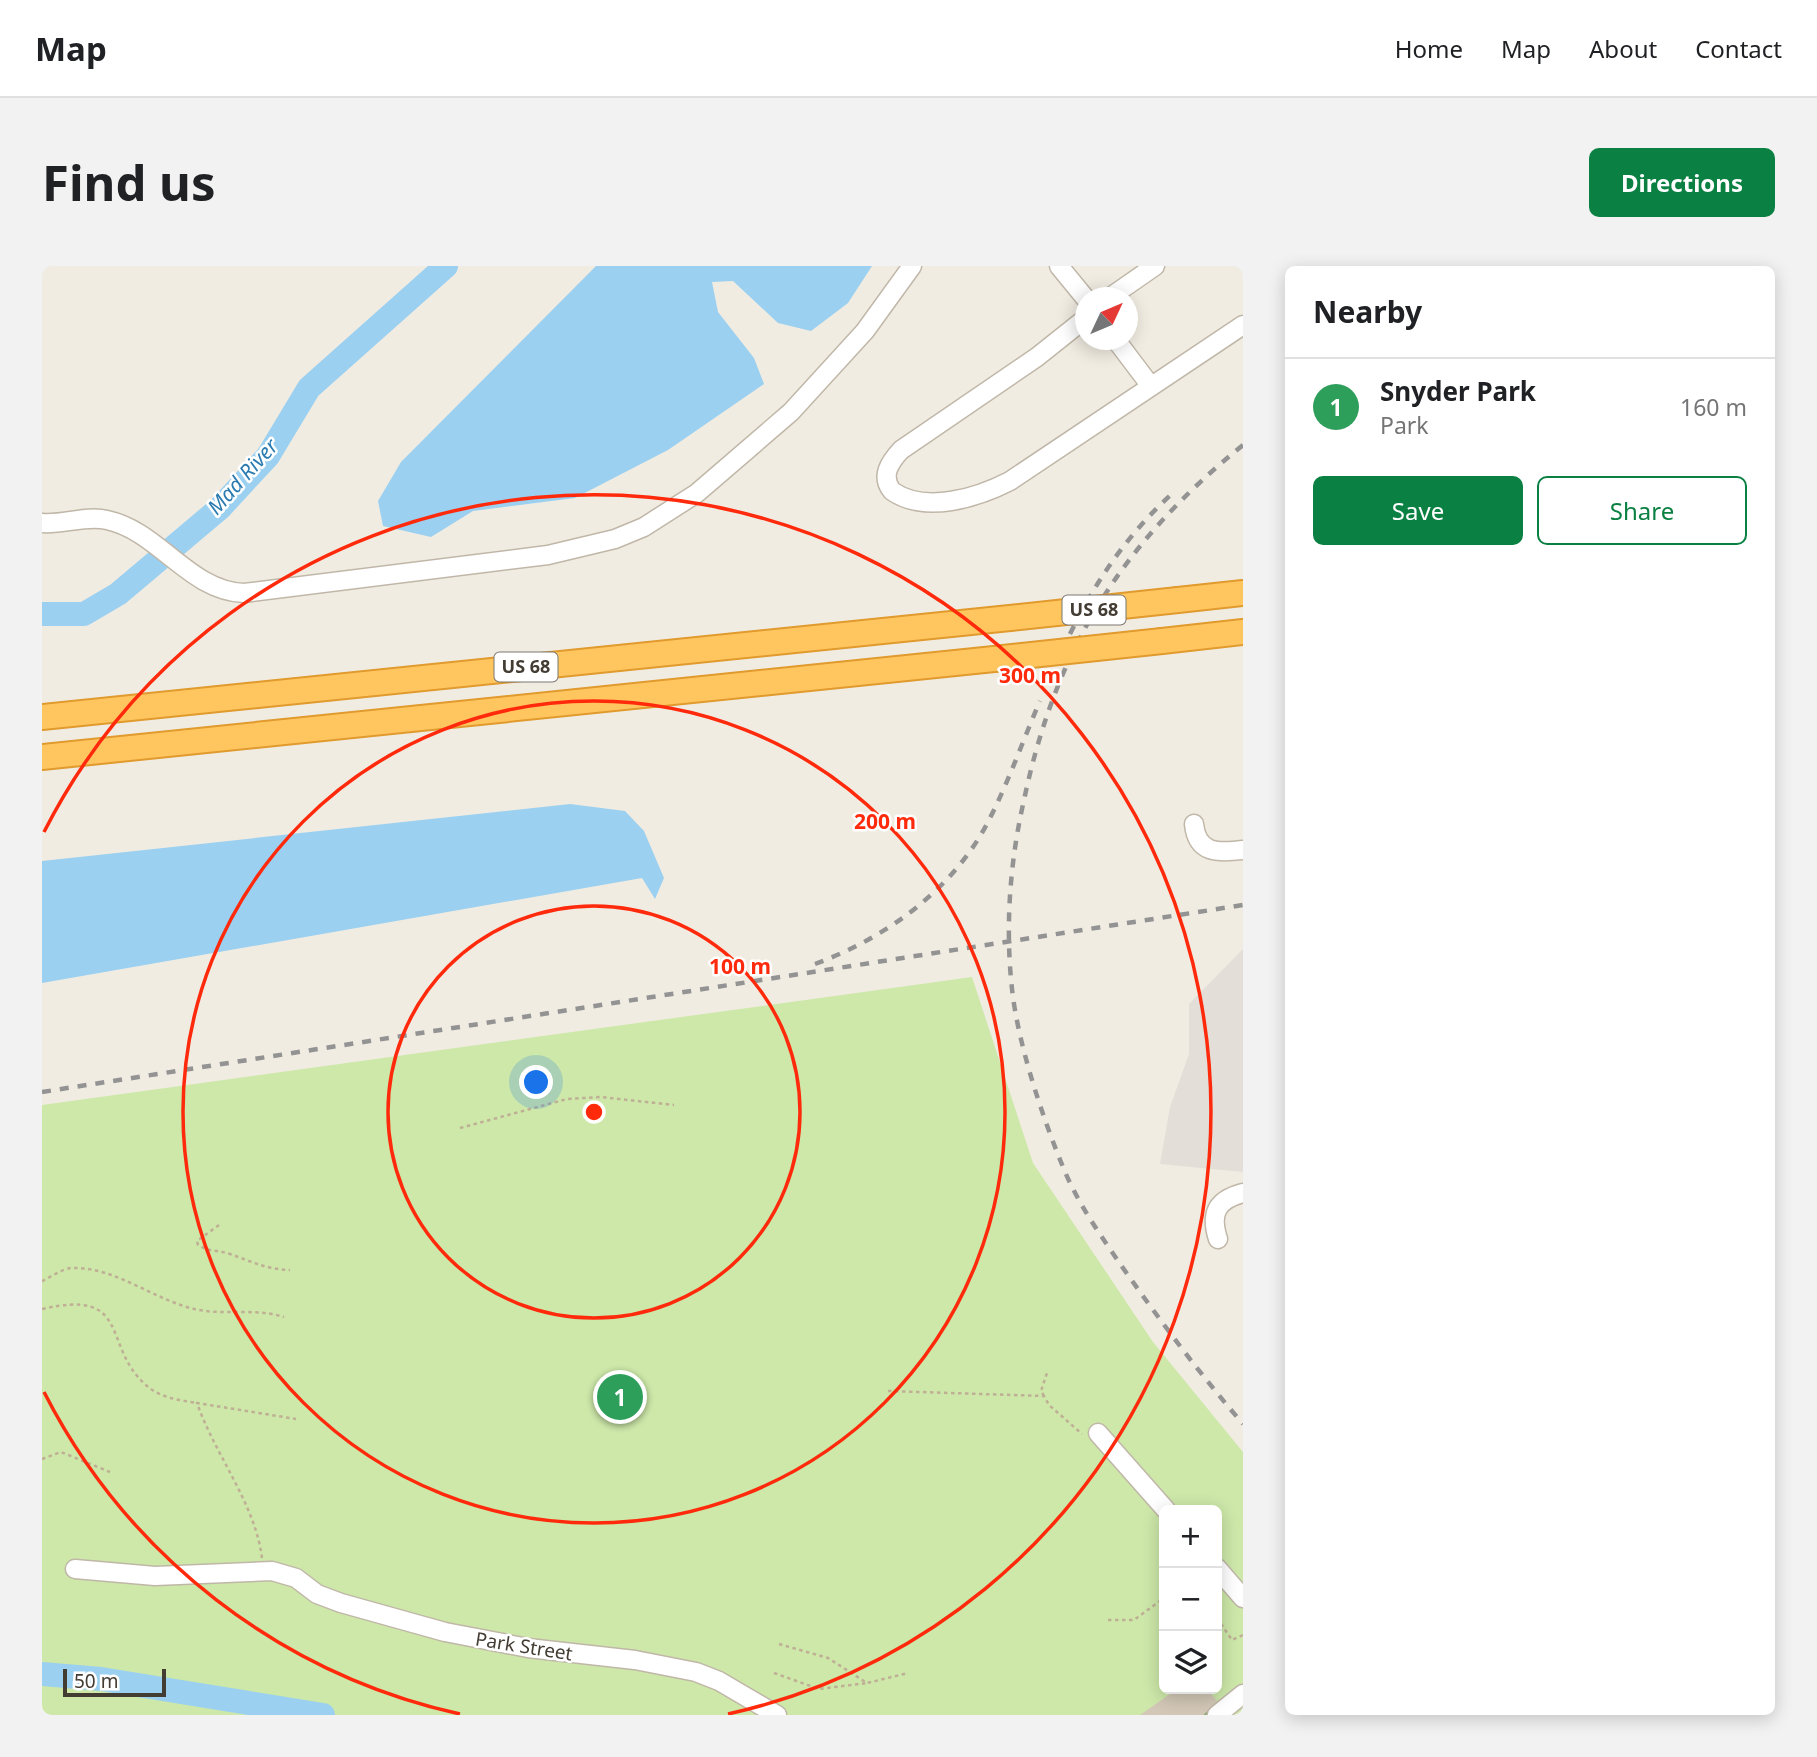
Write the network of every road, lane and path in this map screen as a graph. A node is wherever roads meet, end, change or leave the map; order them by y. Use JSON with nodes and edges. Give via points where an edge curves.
{"nodes":[{"id":1,"x":912,"y":266,"type":"edge"},
{"id":2,"x":1059,"y":266,"type":"edge"},
{"id":3,"x":1155,"y":266,"type":"edge"},
{"id":4,"x":1076,"y":287,"type":"edge"},
{"id":5,"x":1125,"y":287,"type":"edge"},
{"id":6,"x":1243,"y":325,"type":"edge"},
{"id":7,"x":1075,"y":327,"type":"edge"},
{"id":8,"x":1124,"y":350,"type":"edge"},
{"id":9,"x":1150,"y":385,"type":"junction"},
{"id":10,"x":42,"y":523,"type":"edge"},
{"id":11,"x":1243,"y":593,"type":"edge"},
{"id":12,"x":1243,"y":632,"type":"edge"},
{"id":13,"x":42,"y":717,"type":"edge"},
{"id":14,"x":42,"y":757,"type":"edge"},
{"id":15,"x":1194,"y":824,"type":"dead end"},
{"id":16,"x":1243,"y":850,"type":"edge"},
{"id":17,"x":674,"y":1105,"type":"dead end"},
{"id":18,"x":460,"y":1128,"type":"dead end"},
{"id":19,"x":1243,"y":1193,"type":"edge"},
{"id":20,"x":219,"y":1225,"type":"dead end"},
{"id":21,"x":1218,"y":1239,"type":"dead end"},
{"id":22,"x":290,"y":1270,"type":"dead end"},
{"id":23,"x":42,"y":1281,"type":"edge"},
{"id":24,"x":42,"y":1309,"type":"edge"},
{"id":25,"x":284,"y":1318,"type":"dead end"},
{"id":26,"x":1048,"y":1370,"type":"dead end"},
{"id":27,"x":888,"y":1391,"type":"dead end"},
{"id":28,"x":1044,"y":1396,"type":"junction"},
{"id":29,"x":197,"y":1403,"type":"junction"},
{"id":30,"x":296,"y":1419,"type":"dead end"},
{"id":31,"x":1091,"y":1434,"type":"joint"},
{"id":32,"x":42,"y":1459,"type":"edge"},
{"id":33,"x":110,"y":1472,"type":"dead end"},
{"id":34,"x":1161,"y":1505,"type":"edge"},
{"id":35,"x":268,"y":1568,"type":"junction"},
{"id":36,"x":75,"y":1569,"type":"dead end"},
{"id":37,"x":1222,"y":1574,"type":"edge"},
{"id":38,"x":1243,"y":1598,"type":"edge"},
{"id":39,"x":1159,"y":1602,"type":"edge"},
{"id":40,"x":1108,"y":1620,"type":"dead end"},
{"id":41,"x":1222,"y":1625,"type":"edge"},
{"id":42,"x":1243,"y":1635,"type":"edge"},
{"id":43,"x":779,"y":1644,"type":"dead end"},
{"id":44,"x":774,"y":1673,"type":"dead end"},
{"id":45,"x":908,"y":1674,"type":"dead end"},
{"id":46,"x":867,"y":1683,"type":"junction"},
{"id":47,"x":1243,"y":1694,"type":"edge"},
{"id":48,"x":777,"y":1715,"type":"edge"},
{"id":49,"x":1217,"y":1715,"type":"edge"}],
"edges":[{"from":1,"to":10,"type":"street","via":[[865,331],[791,412],[697,493],[644,527],[606,542],[548,555],[244,593],[217,589],[106,519]]},
{"from":2,"to":4,"type":"street"},
{"from":3,"to":5,"type":"street"},
{"from":6,"to":9,"type":"street"},
{"from":7,"to":9,"type":"street","via":[[901,450],[887,469],[892,491],[927,502],[990,491]]},
{"from":8,"to":9,"type":"street"},
{"from":11,"to":13,"type":"highway","number":"US 68","bridge":true},
{"from":12,"to":14,"type":"highway","number":"US 68","bridge":true},
{"from":15,"to":16,"type":"street","via":[[1204,848]]},
{"from":17,"to":18,"type":"path","via":[[601,1097],[567,1099]]},
{"from":19,"to":21,"type":"street","via":[[1217,1208],[1212,1221]]},
{"from":20,"to":22,"type":"path","via":[[197,1241],[198,1245],[257,1266]]},
{"from":23,"to":25,"type":"path","via":[[69,1268],[79,1269],[197,1310],[258,1311]]},
{"from":24,"to":29,"type":"path","via":[[75,1304],[103,1313],[114,1325],[130,1367],[147,1386],[165,1396]]},
{"from":26,"to":28,"type":"path","via":[[1041,1391]]},
{"from":27,"to":28,"type":"path"},
{"from":28,"to":31,"type":"path","via":[[1049,1405]]},
{"from":29,"to":30,"type":"path"},
{"from":29,"to":35,"type":"path"},
{"from":31,"to":34,"type":"street"},
{"from":32,"to":33,"type":"path","via":[[61,1452]]},
{"from":35,"to":36,"type":"street","via":[[155,1576]]},
{"from":35,"to":48,"type":"street","name":"Park Street","via":[[341,1603],[445,1632],[696,1672]]},
{"from":37,"to":38,"type":"street"},
{"from":39,"to":40,"type":"path","via":[[1135,1620]]},
{"from":41,"to":42,"type":"path","via":[[1232,1640]]},
{"from":43,"to":46,"type":"path","via":[[828,1658]]},
{"from":44,"to":46,"type":"path","via":[[820,1689]]},
{"from":45,"to":46,"type":"path"},
{"from":47,"to":49,"type":"street"}]}
